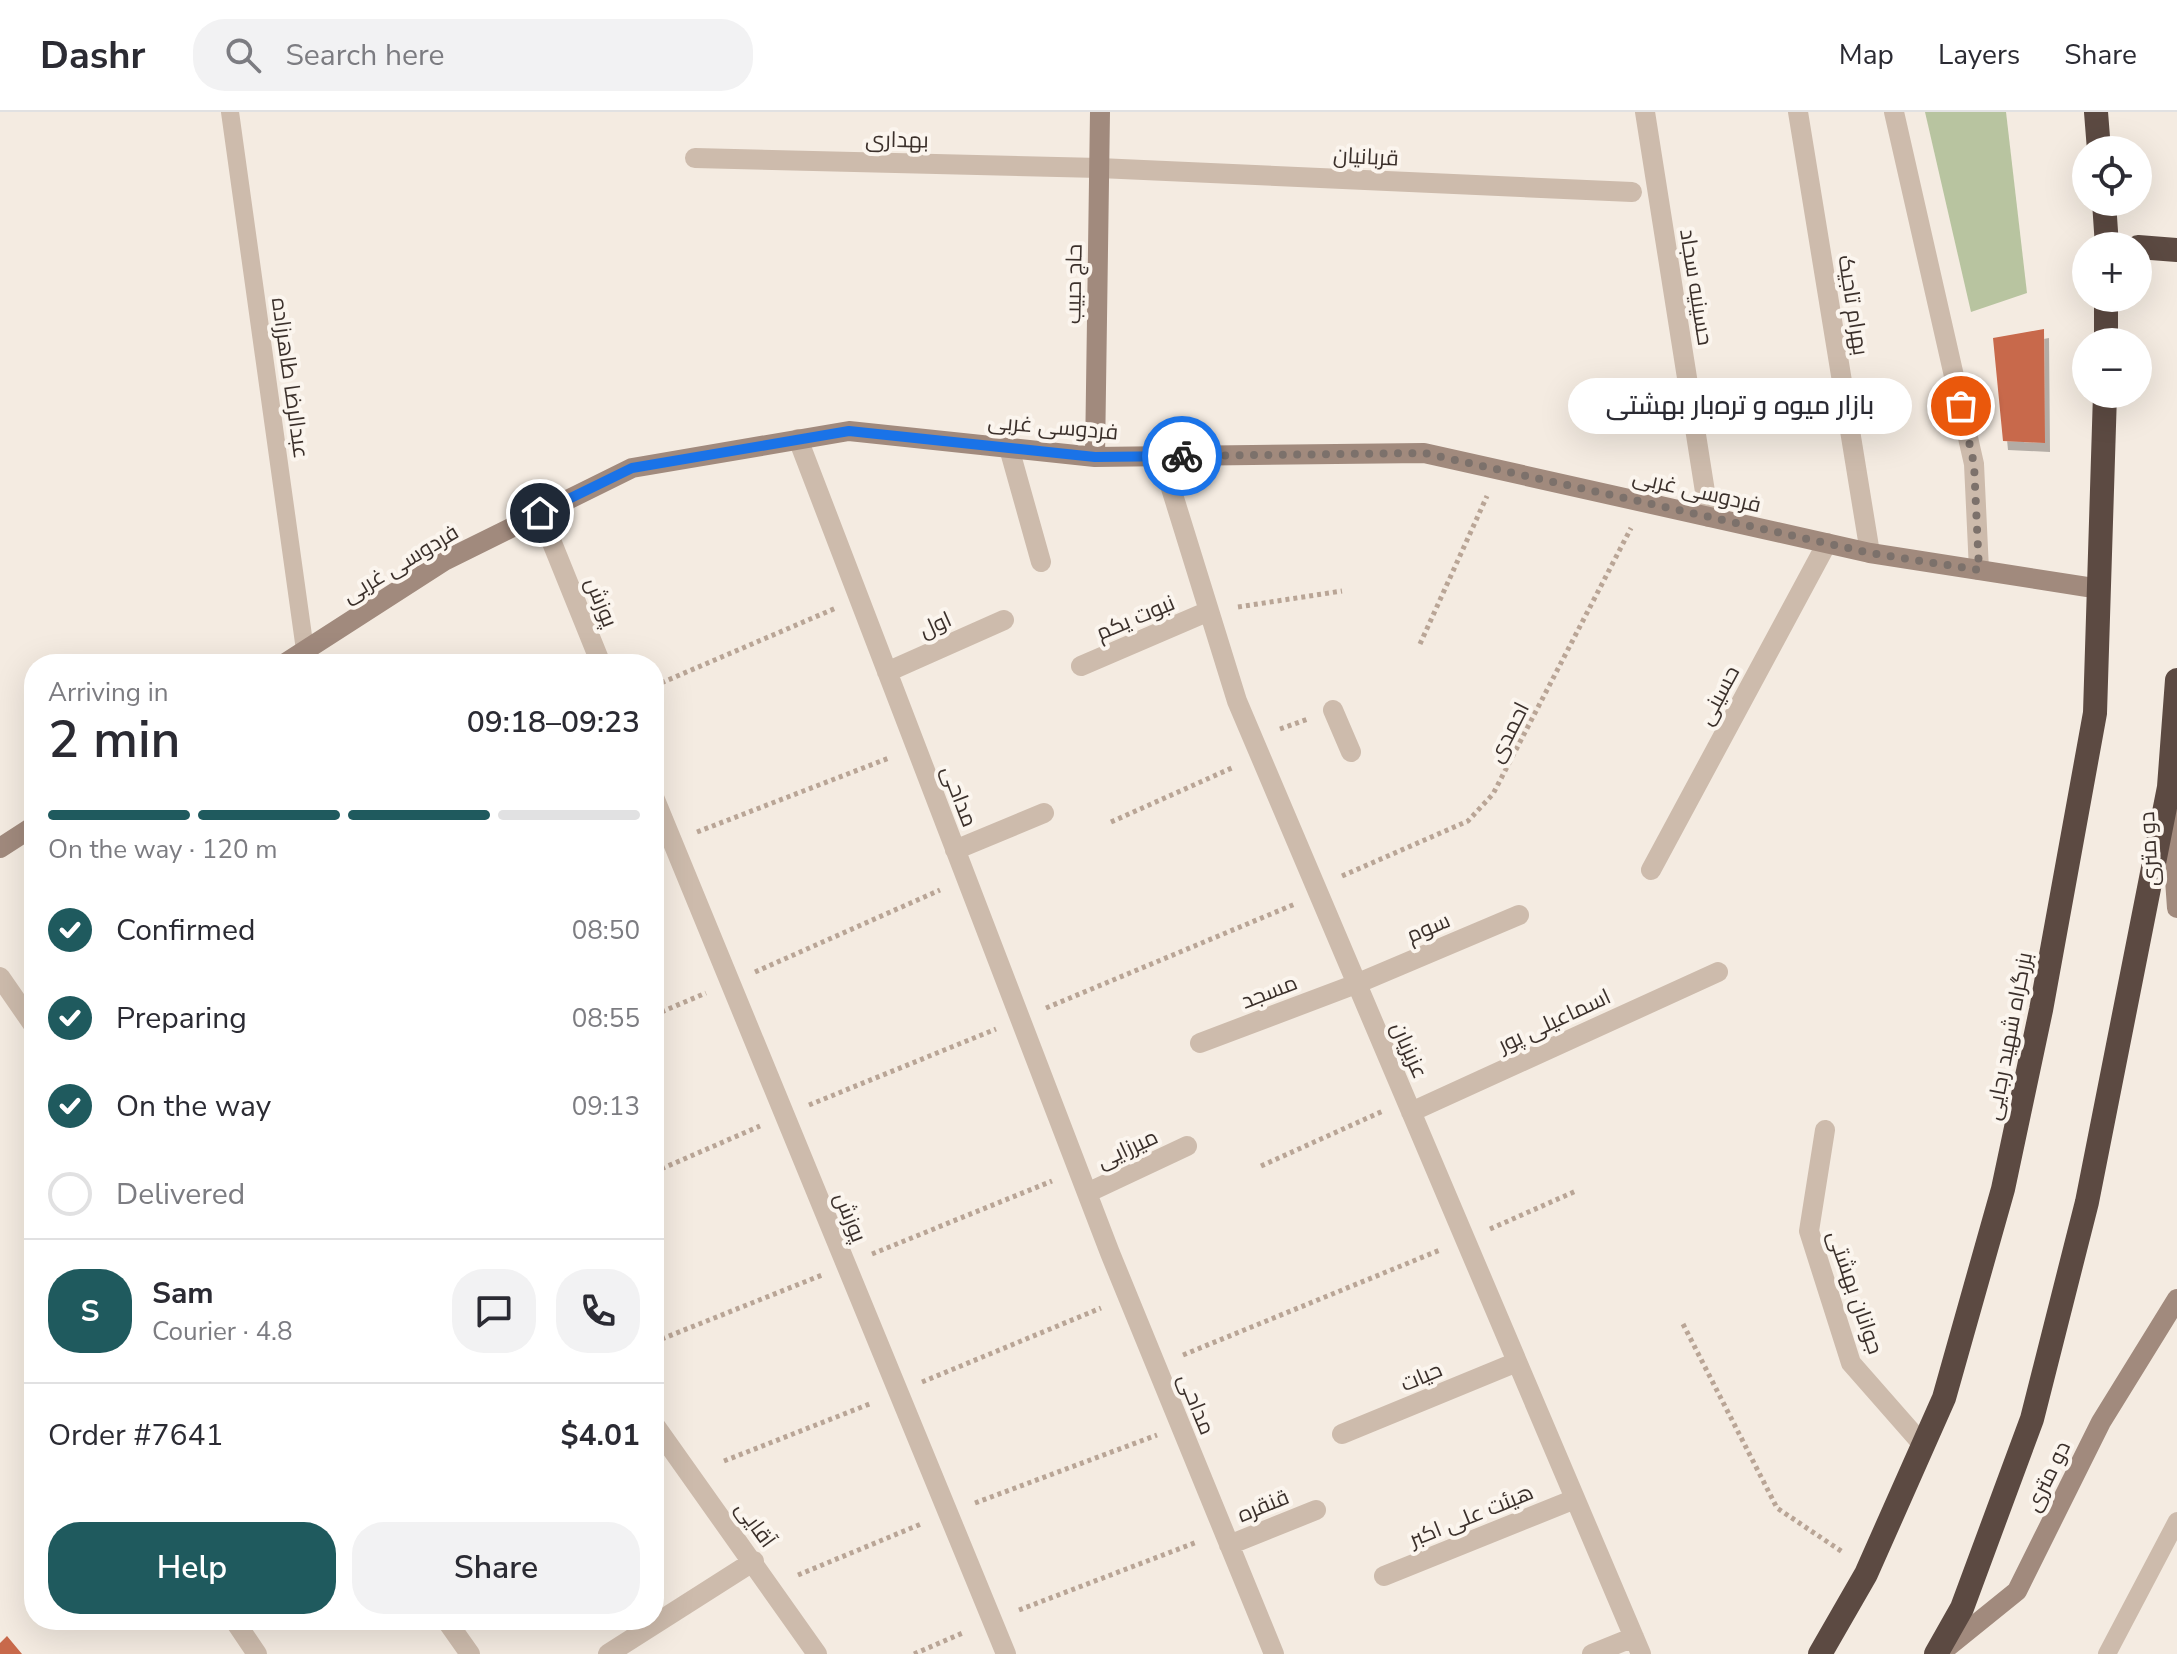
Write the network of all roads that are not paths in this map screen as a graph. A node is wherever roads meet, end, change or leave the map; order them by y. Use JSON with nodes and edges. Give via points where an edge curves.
{"nodes":[{"id":1,"x":230,"y":112,"type":"edge"},
{"id":2,"x":1100,"y":112,"type":"edge"},
{"id":3,"x":1645,"y":112,"type":"edge"},
{"id":4,"x":1798,"y":112,"type":"edge"},
{"id":5,"x":1894,"y":112,"type":"edge"},
{"id":6,"x":2096,"y":112,"type":"edge"},
{"id":7,"x":2098,"y":136,"type":"edge"},
{"id":8,"x":695,"y":158,"type":"dead end"},
{"id":9,"x":1099,"y":168,"type":"junction"},
{"id":10,"x":1632,"y":192,"type":"dead end"},
{"id":11,"x":2152,"y":248,"type":"edge"},
{"id":12,"x":2177,"y":250,"type":"edge"},
{"id":13,"x":2105,"y":408,"type":"edge"},
{"id":14,"x":798,"y":439,"type":"junction"},
{"id":15,"x":1009,"y":448,"type":"junction"},
{"id":16,"x":1161,"y":456,"type":"junction"},
{"id":17,"x":1095,"y":457,"type":"junction"},
{"id":18,"x":540,"y":513,"type":"junction"},
{"id":19,"x":1709,"y":517,"type":"junction"},
{"id":20,"x":1827,"y":543,"type":"junction"},
{"id":21,"x":1870,"y":553,"type":"junction"},
{"id":22,"x":1041,"y":562,"type":"dead end"},
{"id":23,"x":1979,"y":570,"type":"junction"},
{"id":24,"x":2100,"y":589,"type":"junction"},
{"id":25,"x":1209,"y":611,"type":"junction"},
{"id":26,"x":1004,"y":620,"type":"dead end"},
{"id":27,"x":305,"y":650,"type":"junction"},
{"id":28,"x":299,"y":654,"type":"edge"},
{"id":29,"x":597,"y":654,"type":"edge"},
{"id":30,"x":1081,"y":666,"type":"dead end"},
{"id":31,"x":887,"y":672,"type":"junction"},
{"id":32,"x":2177,"y":680,"type":"edge"},
{"id":33,"x":1333,"y":710,"type":"road end"},
{"id":34,"x":1351,"y":752,"type":"dead end"},
{"id":35,"x":2169,"y":787,"type":"junction"},
{"id":36,"x":1044,"y":813,"type":"dead end"},
{"id":37,"x":664,"y":822,"type":"edge"},
{"id":38,"x":24,"y":832,"type":"edge"},
{"id":39,"x":0,"y":848,"type":"edge"},
{"id":40,"x":955,"y":850,"type":"junction"},
{"id":41,"x":1651,"y":870,"type":"dead end"},
{"id":42,"x":2177,"y":908,"type":"edge"},
{"id":43,"x":1519,"y":915,"type":"dead end"},
{"id":44,"x":1718,"y":972,"type":"dead end"},
{"id":45,"x":0,"y":977,"type":"edge"},
{"id":46,"x":1356,"y":984,"type":"junction"},
{"id":47,"x":24,"y":1012,"type":"edge"},
{"id":48,"x":1200,"y":1043,"type":"dead end"},
{"id":49,"x":1408,"y":1106,"type":"junction"},
{"id":50,"x":1825,"y":1130,"type":"dead end"},
{"id":51,"x":1187,"y":1146,"type":"dead end"},
{"id":52,"x":1087,"y":1193,"type":"junction"},
{"id":53,"x":2177,"y":1299,"type":"edge"},
{"id":54,"x":1517,"y":1362,"type":"junction"},
{"id":55,"x":1342,"y":1434,"type":"dead end"},
{"id":56,"x":664,"y":1438,"type":"edge"},
{"id":57,"x":1923,"y":1445,"type":"junction"},
{"id":58,"x":1575,"y":1499,"type":"junction"},
{"id":59,"x":1316,"y":1510,"type":"dead end"},
{"id":60,"x":2177,"y":1521,"type":"edge"},
{"id":61,"x":1226,"y":1538,"type":"junction"},
{"id":62,"x":754,"y":1561,"type":"junction"},
{"id":63,"x":1384,"y":1576,"type":"dead end"},
{"id":64,"x":664,"y":1618,"type":"edge"},
{"id":65,"x":241,"y":1630,"type":"edge"},
{"id":66,"x":453,"y":1630,"type":"edge"},
{"id":67,"x":646,"y":1630,"type":"edge"},
{"id":68,"x":1637,"y":1646,"type":"edge"},
{"id":69,"x":257,"y":1654,"type":"edge"},
{"id":70,"x":470,"y":1654,"type":"edge"},
{"id":71,"x":608,"y":1654,"type":"edge"},
{"id":72,"x":817,"y":1654,"type":"edge"},
{"id":73,"x":1006,"y":1654,"type":"edge"},
{"id":74,"x":1274,"y":1654,"type":"edge"},
{"id":75,"x":1592,"y":1654,"type":"edge"},
{"id":76,"x":1820,"y":1654,"type":"edge"},
{"id":77,"x":1938,"y":1654,"type":"edge"},
{"id":78,"x":2107,"y":1654,"type":"edge"}],
"edges":[{"from":1,"to":27,"type":"lane","name":"عبدالرضا طاهرزاده"},
{"from":2,"to":9,"type":"street","name":"حاج حبیب"},
{"from":3,"to":19,"type":"street","name":"حسینیه سجاد"},
{"from":4,"to":21,"type":"street","name":"بهرام تاجیک"},
{"from":5,"to":23,"type":"street","via":[[1974,464]]},
{"from":6,"to":7,"type":"highway"},
{"from":8,"to":9,"type":"street","name":"بهداری"},
{"from":9,"to":10,"type":"street","name":"قربانیان"},
{"from":9,"to":17,"type":"street","name":"حاج حبیب"},
{"from":11,"to":12,"type":"highway"},
{"from":13,"to":24,"type":"highway","name":"بزرگراه شهید رجایی"},
{"from":14,"to":15,"type":"street","name":"فردوسی غربی","via":[[849,431]]},
{"from":14,"to":18,"type":"street","name":"فردوسی غربی","via":[[632,468]]},
{"from":14,"to":31,"type":"street","name":"مداحی"},
{"from":15,"to":17,"type":"street","name":"فردوسی غربی"},
{"from":15,"to":22,"type":"street"},
{"from":16,"to":17,"type":"street","name":"فردوسی غربی"},
{"from":16,"to":19,"type":"street","name":"فردوسی غربی","via":[[1424,453]]},
{"from":16,"to":25,"type":"street","name":"عزیزیان"},
{"from":18,"to":27,"type":"street","name":"فردوسی غربی","via":[[444,561]]},
{"from":18,"to":29,"type":"street","name":"پوزش"},
{"from":19,"to":20,"type":"street","name":"فردوسی غربی"},
{"from":20,"to":21,"type":"street","name":"فردوسی غربی"},
{"from":20,"to":41,"type":"street","name":"حسینی"},
{"from":21,"to":23,"type":"street","name":"فردوسی غربی"},
{"from":23,"to":24,"type":"street","name":"فردوسی غربی"},
{"from":24,"to":57,"type":"highway","name":"بزرگراه شهید رجایی","via":[[2095,713],[2041,1010],[2003,1189],[1944,1398]]},
{"from":25,"to":30,"type":"street","name":"نبوت یکم"},
{"from":25,"to":46,"type":"street","name":"عزیزیان","via":[[1256,747]]},
{"from":26,"to":31,"type":"street","name":"اول"},
{"from":27,"to":28,"type":"street","name":"فردوسی غربی"},
{"from":31,"to":40,"type":"street","name":"مداحی"},
{"from":32,"to":35,"type":"highway"},
{"from":33,"to":34,"type":"street"},
{"from":35,"to":42,"type":"street","name":"دو متری"},
{"from":35,"to":77,"type":"highway","via":[[2087,1202],[2032,1419],[1962,1608]]},
{"from":36,"to":40,"type":"street"},
{"from":37,"to":73,"type":"street","name":"پوزش"},
{"from":38,"to":39,"type":"street"},
{"from":40,"to":52,"type":"street","name":"مداحی"},
{"from":43,"to":46,"type":"street","name":"سوم"},
{"from":44,"to":49,"type":"street","name":"اسماعیلی پور"},
{"from":45,"to":47,"type":"street"},
{"from":46,"to":48,"type":"street","name":"مسجد"},
{"from":46,"to":49,"type":"street","name":"عزیزیان"},
{"from":49,"to":54,"type":"street","name":"عزیزیان"},
{"from":50,"to":57,"type":"street","name":"جوانان بهشتی","via":[[1809,1231],[1851,1363]]},
{"from":51,"to":52,"type":"street","name":"میرزایی"},
{"from":52,"to":61,"type":"street","name":"مداحی"},
{"from":53,"to":77,"type":"street","name":"دو متری","via":[[2101,1422],[2017,1591]]},
{"from":54,"to":55,"type":"street","name":"حیات"},
{"from":54,"to":58,"type":"street","name":"عزیزیان"},
{"from":56,"to":62,"type":"street","name":"آقایی"},
{"from":57,"to":76,"type":"highway","name":"بزرگراه شهید رجایی","via":[[1868,1569]]},
{"from":58,"to":63,"type":"street","name":"هیئت علی اکبر"},
{"from":58,"to":68,"type":"street","name":"عزیزیان"},
{"from":59,"to":61,"type":"street","name":"قنقره"},
{"from":60,"to":78,"type":"lane"},
{"from":61,"to":74,"type":"street","name":"مداحی"},
{"from":62,"to":64,"type":"street"},
{"from":62,"to":72,"type":"street","name":"آقایی"},
{"from":65,"to":69,"type":"street"},
{"from":66,"to":70,"type":"street"},
{"from":67,"to":71,"type":"street"},
{"from":68,"to":75,"type":"street"}]}
